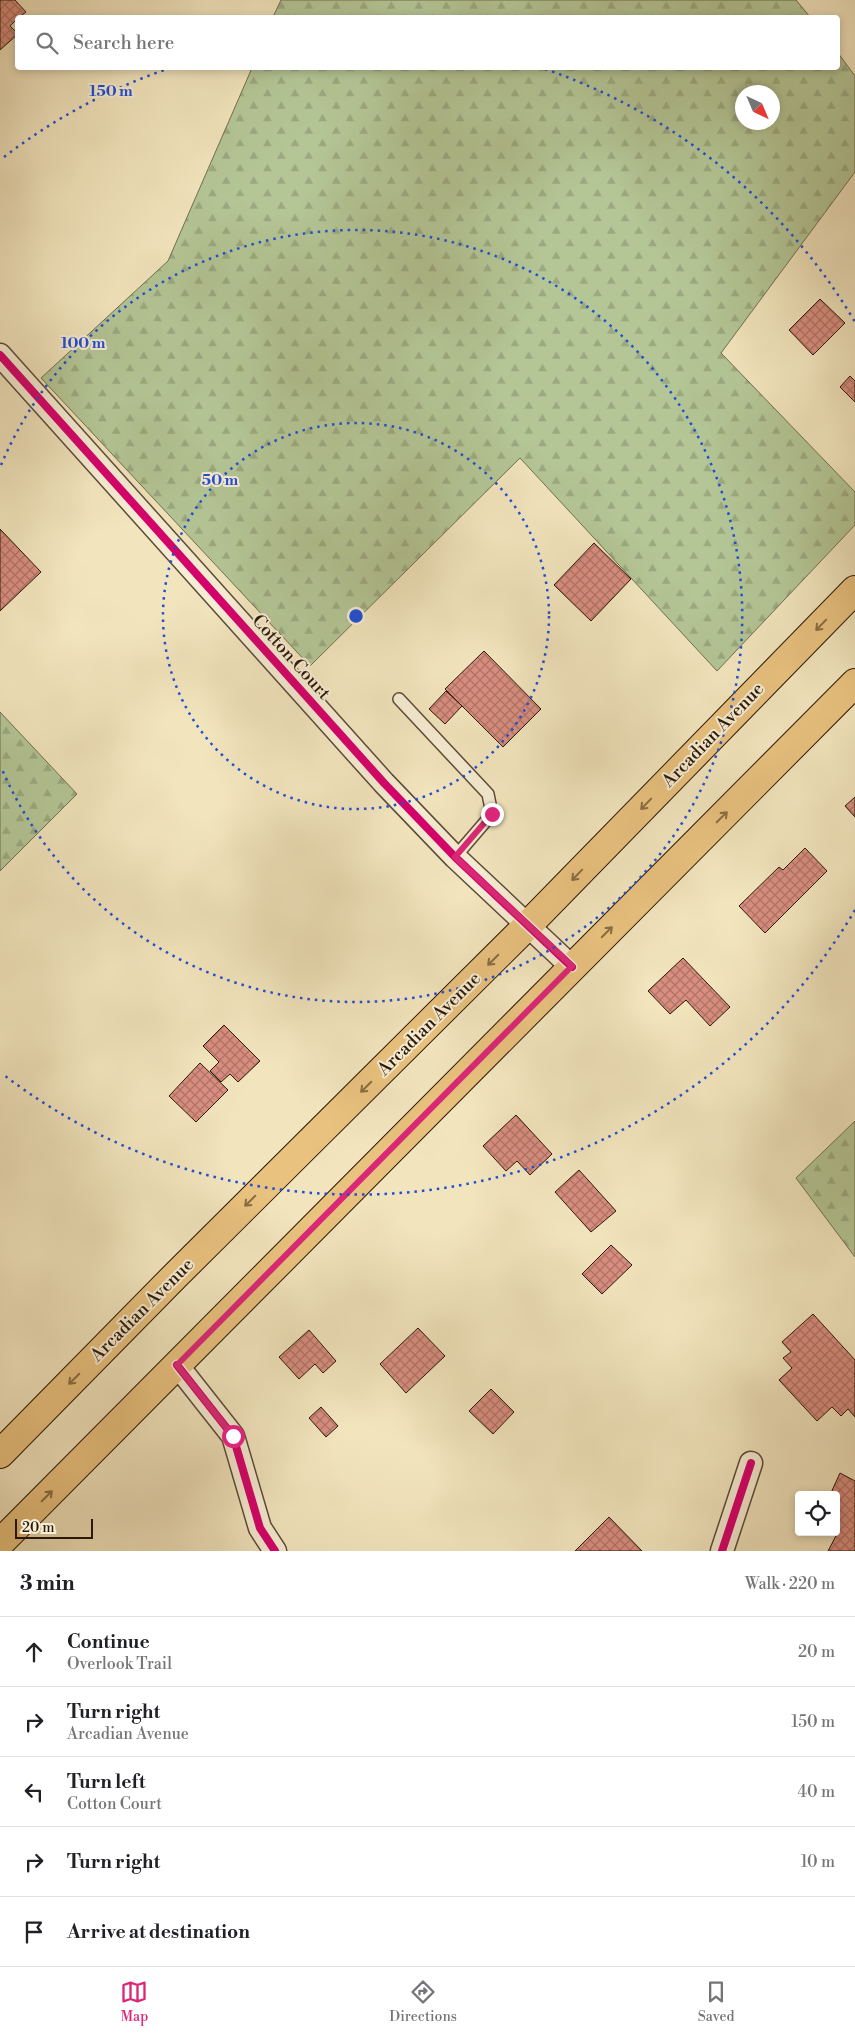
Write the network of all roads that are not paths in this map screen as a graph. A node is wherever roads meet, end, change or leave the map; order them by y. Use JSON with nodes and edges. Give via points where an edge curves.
{"nodes":[{"id":1,"x":0,"y":355,"type":"edge"},
{"id":2,"x":855,"y":590,"type":"edge"},
{"id":3,"x":855,"y":683,"type":"edge"},
{"id":4,"x":399,"y":699,"type":"dead end"},
{"id":5,"x":455,"y":857,"type":"junction"},
{"id":6,"x":528,"y":925,"type":"junction"},
{"id":7,"x":572,"y":966,"type":"junction"},
{"id":8,"x":177,"y":1365,"type":"junction"},
{"id":9,"x":0,"y":1454,"type":"edge"},
{"id":10,"x":752,"y":1463,"type":"dead end"},
{"id":11,"x":0,"y":1543,"type":"edge"},
{"id":12,"x":275,"y":1551,"type":"edge"},
{"id":13,"x":722,"y":1551,"type":"edge"}],
"edges":[{"from":1,"to":5,"type":"street","name":"Cotton Court","via":[[384,783]]},
{"from":2,"to":6,"type":"main road","name":"Arcadian Avenue","one_way":true},
{"from":7,"to":3,"type":"main road","one_way":true},
{"from":4,"to":5,"type":"lane","via":[[488,794],[492,814]]},
{"from":5,"to":6,"type":"street","name":"Cotton Court"},
{"from":6,"to":7,"type":"street","name":"Cotton Court"},
{"from":6,"to":9,"type":"main road","name":"Arcadian Avenue","one_way":true},
{"from":7,"to":8,"type":"main road"},
{"from":11,"to":8,"type":"main road","one_way":true},
{"from":8,"to":12,"type":"street","via":[[233,1436],[260,1528]]},
{"from":10,"to":13,"type":"street"}]}
